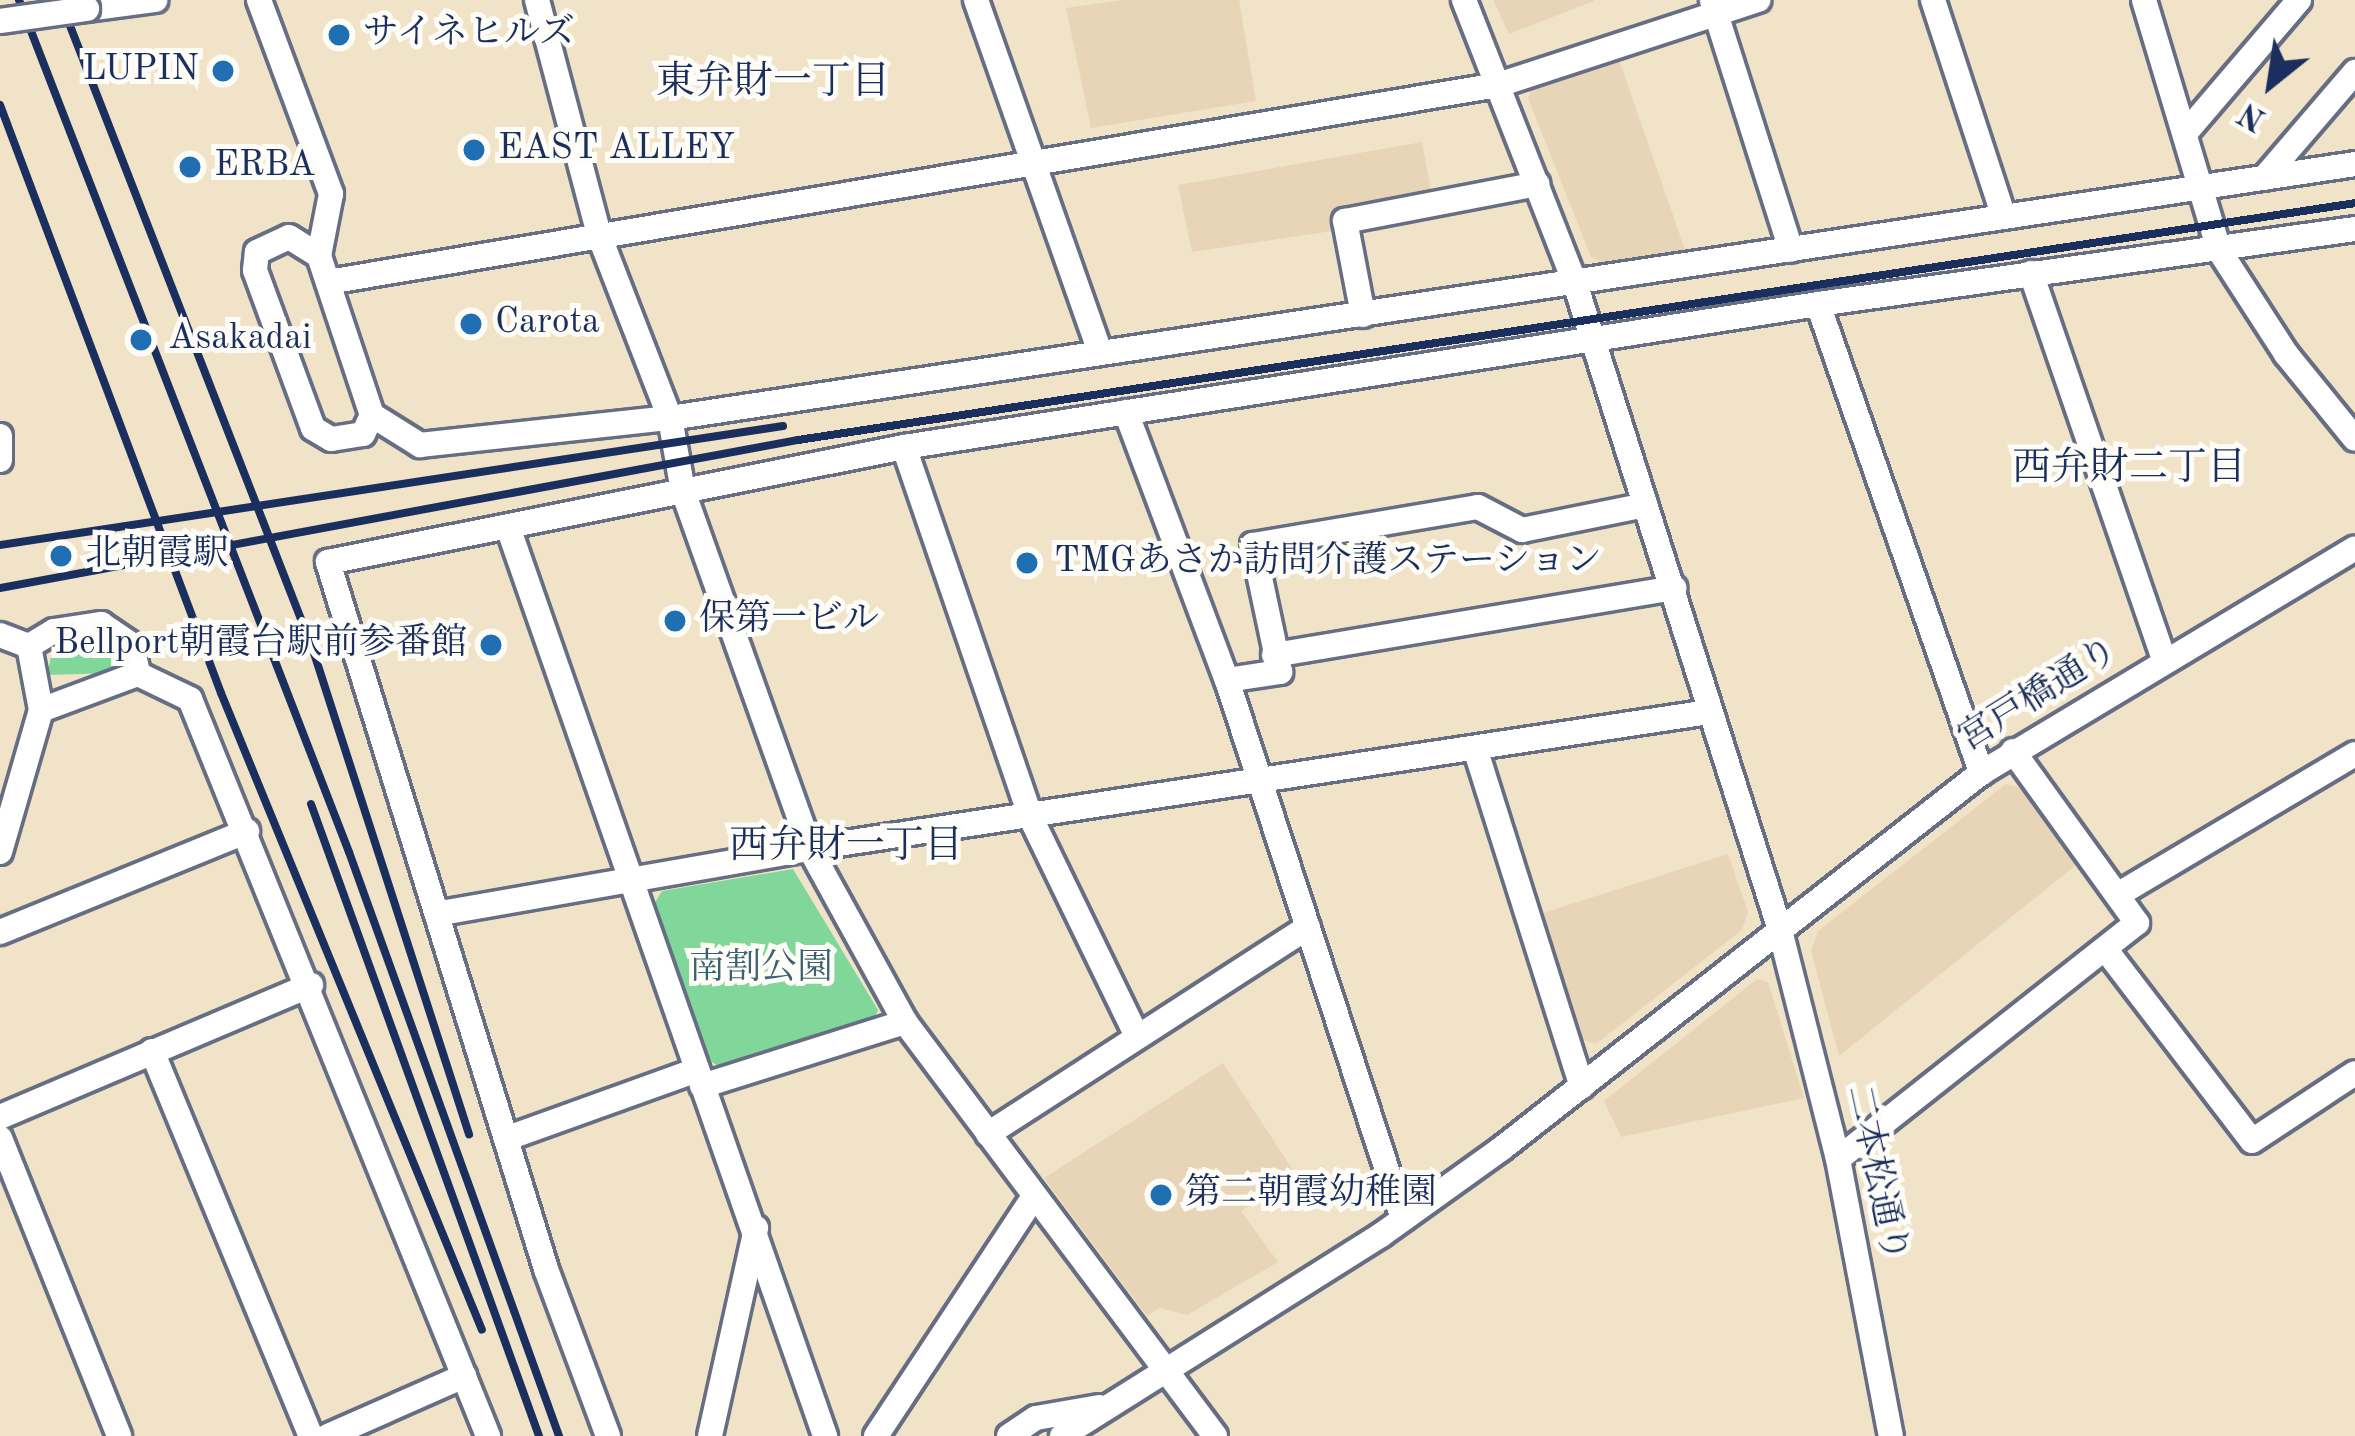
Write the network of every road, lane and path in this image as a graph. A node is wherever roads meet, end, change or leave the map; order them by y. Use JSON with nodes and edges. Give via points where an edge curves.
{"nodes":[{"id":1,"x":155,"y":0,"type":"edge"},
{"id":2,"x":259,"y":0,"type":"edge"},
{"id":3,"x":537,"y":0,"type":"edge"},
{"id":4,"x":976,"y":0,"type":"edge"},
{"id":5,"x":1464,"y":0,"type":"edge"},
{"id":6,"x":1757,"y":0,"type":"edge"},
{"id":7,"x":1933,"y":0,"type":"edge"},
{"id":8,"x":2144,"y":0,"type":"edge"},
{"id":9,"x":2299,"y":0,"type":"edge"},
{"id":10,"x":1714,"y":7,"type":"edge"},
{"id":11,"x":0,"y":21,"type":"edge"},
{"id":12,"x":2355,"y":72,"type":"edge"},
{"id":13,"x":1498,"y":85,"type":"junction"},
{"id":14,"x":2188,"y":130,"type":"junction"},
{"id":15,"x":2355,"y":164,"type":"edge"},
{"id":16,"x":1035,"y":167,"type":"junction"},
{"id":17,"x":2264,"y":178,"type":"junction"},
{"id":18,"x":1537,"y":184,"type":"junction"},
{"id":19,"x":2206,"y":189,"type":"junction"},
{"id":20,"x":2004,"y":217,"type":"junction"},
{"id":21,"x":2355,"y":230,"type":"edge"},
{"id":22,"x":599,"y":235,"type":"junction"},
{"id":23,"x":1791,"y":250,"type":"junction"},
{"id":24,"x":2219,"y":250,"type":"junction"},
{"id":25,"x":319,"y":256,"type":"junction"},
{"id":26,"x":2031,"y":273,"type":"junction"},
{"id":27,"x":328,"y":282,"type":"junction"},
{"id":28,"x":1574,"y":283,"type":"junction"},
{"id":29,"x":1818,"y":304,"type":"junction"},
{"id":30,"x":1363,"y":315,"type":"junction"},
{"id":31,"x":1593,"y":342,"type":"junction"},
{"id":32,"x":1099,"y":349,"type":"junction"},
{"id":33,"x":1126,"y":412,"type":"junction"},
{"id":34,"x":372,"y":415,"type":"junction"},
{"id":35,"x":670,"y":418,"type":"junction"},
{"id":36,"x":0,"y":436,"type":"edge"},
{"id":37,"x":2355,"y":439,"type":"edge"},
{"id":38,"x":904,"y":447,"type":"junction"},
{"id":39,"x":0,"y":460,"type":"edge"},
{"id":40,"x":683,"y":490,"type":"junction"},
{"id":41,"x":1646,"y":506,"type":"junction"},
{"id":42,"x":508,"y":527,"type":"junction"},
{"id":43,"x":2355,"y":548,"type":"edge"},
{"id":44,"x":1674,"y":589,"type":"junction"},
{"id":45,"x":0,"y":635,"type":"edge"},
{"id":46,"x":29,"y":646,"type":"junction"},
{"id":47,"x":1274,"y":656,"type":"junction"},
{"id":48,"x":2164,"y":660,"type":"junction"},
{"id":49,"x":137,"y":674,"type":"junction"},
{"id":50,"x":1228,"y":680,"type":"junction"},
{"id":51,"x":41,"y":710,"type":"junction"},
{"id":52,"x":1709,"y":712,"type":"junction"},
{"id":53,"x":1475,"y":748,"type":"junction"},
{"id":54,"x":2013,"y":751,"type":"junction"},
{"id":55,"x":2355,"y":754,"type":"edge"},
{"id":56,"x":1981,"y":773,"type":"junction"},
{"id":57,"x":1258,"y":783,"type":"junction"},
{"id":58,"x":1030,"y":816,"type":"junction"},
{"id":59,"x":248,"y":831,"type":"junction"},
{"id":60,"x":811,"y":851,"type":"junction"},
{"id":61,"x":0,"y":852,"type":"edge"},
{"id":62,"x":632,"y":886,"type":"junction"},
{"id":63,"x":2119,"y":894,"type":"junction"},
{"id":64,"x":441,"y":914,"type":"junction"},
{"id":65,"x":1308,"y":927,"type":"junction"},
{"id":66,"x":1780,"y":930,"type":"junction"},
{"id":67,"x":0,"y":932,"type":"edge"},
{"id":68,"x":2106,"y":950,"type":"junction"},
{"id":69,"x":311,"y":985,"type":"junction"},
{"id":70,"x":905,"y":1022,"type":"junction"},
{"id":71,"x":1138,"y":1036,"type":"junction"},
{"id":72,"x":152,"y":1051,"type":"junction"},
{"id":73,"x":2355,"y":1073,"type":"edge"},
{"id":74,"x":699,"y":1078,"type":"junction"},
{"id":75,"x":1582,"y":1087,"type":"junction"},
{"id":76,"x":0,"y":1118,"type":"edge"},
{"id":77,"x":988,"y":1134,"type":"junction"},
{"id":78,"x":0,"y":1138,"type":"edge"},
{"id":79,"x":508,"y":1138,"type":"junction"},
{"id":80,"x":1838,"y":1159,"type":"junction"},
{"id":81,"x":1034,"y":1196,"type":"junction"},
{"id":82,"x":1403,"y":1220,"type":"junction"},
{"id":83,"x":756,"y":1226,"type":"junction"},
{"id":84,"x":1163,"y":1368,"type":"junction"},
{"id":85,"x":464,"y":1376,"type":"junction"},
{"id":86,"x":1108,"y":1405,"type":"junction"},
{"id":87,"x":119,"y":1436,"type":"edge"},
{"id":88,"x":311,"y":1436,"type":"edge"},
{"id":89,"x":328,"y":1436,"type":"edge"},
{"id":90,"x":488,"y":1436,"type":"edge"},
{"id":91,"x":608,"y":1436,"type":"edge"},
{"id":92,"x":710,"y":1436,"type":"edge"},
{"id":93,"x":825,"y":1436,"type":"edge"},
{"id":94,"x":876,"y":1436,"type":"edge"},
{"id":95,"x":1009,"y":1436,"type":"edge"},
{"id":96,"x":1062,"y":1436,"type":"edge"},
{"id":97,"x":1082,"y":1436,"type":"edge"},
{"id":98,"x":1215,"y":1436,"type":"edge"},
{"id":99,"x":1891,"y":1436,"type":"edge"}],
"edges":[{"from":1,"to":11,"type":"street","bridge":true},
{"from":2,"to":25,"type":"street","via":[[331,194]]},
{"from":3,"to":22,"type":"street"},
{"from":4,"to":16,"type":"street"},
{"from":5,"to":13,"type":"street","name":"二本松通り"},
{"from":6,"to":10,"type":"street"},
{"from":7,"to":20,"type":"street"},
{"from":8,"to":14,"type":"street"},
{"from":9,"to":14,"type":"street"},
{"from":10,"to":13,"type":"street"},
{"from":10,"to":23,"type":"street"},
{"from":12,"to":17,"type":"street"},
{"from":13,"to":16,"type":"street"},
{"from":13,"to":18,"type":"street","name":"二本松通り"},
{"from":14,"to":19,"type":"street"},
{"from":15,"to":17,"type":"street"},
{"from":16,"to":22,"type":"street"},
{"from":16,"to":32,"type":"street"},
{"from":17,"to":19,"type":"street"},
{"from":18,"to":28,"type":"street","name":"二本松通り"},
{"from":18,"to":30,"type":"street","via":[[1345,221]]},
{"from":19,"to":20,"type":"street"},
{"from":19,"to":24,"type":"street"},
{"from":20,"to":23,"type":"street"},
{"from":21,"to":24,"type":"street"},
{"from":22,"to":27,"type":"street"},
{"from":22,"to":35,"type":"street"},
{"from":23,"to":28,"type":"street"},
{"from":24,"to":26,"type":"street"},
{"from":24,"to":37,"type":"street","via":[[2285,354]]},
{"from":25,"to":27,"type":"street"},
{"from":25,"to":34,"type":"street","via":[[289,237],[264,245],[255,271],[313,428],[342,439],[369,430]]},
{"from":26,"to":29,"type":"street"},
{"from":26,"to":48,"type":"street"},
{"from":27,"to":34,"type":"street"},
{"from":28,"to":30,"type":"street"},
{"from":28,"to":31,"type":"street","name":"二本松通り"},
{"from":29,"to":31,"type":"street"},
{"from":29,"to":56,"type":"street"},
{"from":30,"to":32,"type":"street"},
{"from":31,"to":33,"type":"street"},
{"from":31,"to":41,"type":"street","name":"二本松通り"},
{"from":32,"to":35,"type":"street"},
{"from":33,"to":38,"type":"street"},
{"from":33,"to":50,"type":"street"},
{"from":34,"to":35,"type":"street","via":[[420,446]]},
{"from":35,"to":40,"type":"street"},
{"from":36,"to":39,"type":"street"},
{"from":38,"to":40,"type":"street"},
{"from":38,"to":58,"type":"street"},
{"from":40,"to":42,"type":"street"},
{"from":40,"to":60,"type":"street"},
{"from":41,"to":44,"type":"street","name":"二本松通り"},
{"from":41,"to":47,"type":"street","via":[[1522,530],[1478,507],[1253,545]]},
{"from":42,"to":62,"type":"street"},
{"from":42,"to":64,"type":"street","via":[[328,562]]},
{"from":43,"to":48,"type":"street","name":"宮戸橋通り"},
{"from":44,"to":47,"type":"street"},
{"from":44,"to":52,"type":"street","name":"二本松通り"},
{"from":45,"to":46,"type":"street"},
{"from":46,"to":49,"type":"street","via":[[54,631],[101,624],[132,645]]},
{"from":46,"to":51,"type":"street"},
{"from":47,"to":50,"type":"street","via":[[1280,671]]},
{"from":48,"to":54,"type":"street","name":"宮戸橋通り"},
{"from":49,"to":51,"type":"street"},
{"from":49,"to":59,"type":"street","via":[[190,699]]},
{"from":50,"to":57,"type":"street"},
{"from":51,"to":61,"type":"street"},
{"from":52,"to":53,"type":"street"},
{"from":52,"to":66,"type":"street","name":"二本松通り"},
{"from":53,"to":57,"type":"street"},
{"from":53,"to":75,"type":"street"},
{"from":54,"to":56,"type":"street","name":"宮戸橋通り"},
{"from":54,"to":63,"type":"street"},
{"from":55,"to":63,"type":"street"},
{"from":56,"to":66,"type":"street","name":"宮戸橋通り"},
{"from":57,"to":58,"type":"street"},
{"from":57,"to":65,"type":"street"},
{"from":58,"to":60,"type":"street"},
{"from":58,"to":71,"type":"street"},
{"from":59,"to":67,"type":"street"},
{"from":59,"to":69,"type":"street"},
{"from":60,"to":62,"type":"street"},
{"from":60,"to":70,"type":"street"},
{"from":62,"to":64,"type":"street"},
{"from":62,"to":74,"type":"street"},
{"from":63,"to":68,"type":"street","via":[[2137,923]]},
{"from":64,"to":79,"type":"street"},
{"from":65,"to":71,"type":"street"},
{"from":65,"to":82,"type":"street"},
{"from":66,"to":75,"type":"street","name":"宮戸橋通り"},
{"from":66,"to":80,"type":"street","name":"二本松通り"},
{"from":68,"to":73,"type":"street","via":[[2252,1141]]},
{"from":68,"to":80,"type":"street"},
{"from":69,"to":72,"type":"street"},
{"from":69,"to":85,"type":"street"},
{"from":70,"to":74,"type":"street"},
{"from":70,"to":77,"type":"street"},
{"from":71,"to":77,"type":"street"},
{"from":72,"to":76,"type":"street"},
{"from":72,"to":88,"type":"street"},
{"from":74,"to":79,"type":"street"},
{"from":74,"to":83,"type":"street"},
{"from":75,"to":82,"type":"street","name":"宮戸橋通り"},
{"from":77,"to":81,"type":"street"},
{"from":78,"to":87,"type":"street"},
{"from":79,"to":91,"type":"street"},
{"from":80,"to":99,"type":"street","name":"二本松通り"},
{"from":81,"to":84,"type":"street"},
{"from":81,"to":94,"type":"street"},
{"from":82,"to":84,"type":"street","name":"宮戸橋通り"},
{"from":83,"to":92,"type":"street"},
{"from":83,"to":93,"type":"street"},
{"from":84,"to":86,"type":"street","name":"宮戸橋通り"},
{"from":84,"to":98,"type":"street"},
{"from":85,"to":89,"type":"street"},
{"from":85,"to":90,"type":"street"},
{"from":86,"to":95,"type":"street","via":[[1036,1418]]},
{"from":86,"to":96,"type":"street","name":"宮戸橋通り"},
{"from":86,"to":97,"type":"street"}]}
